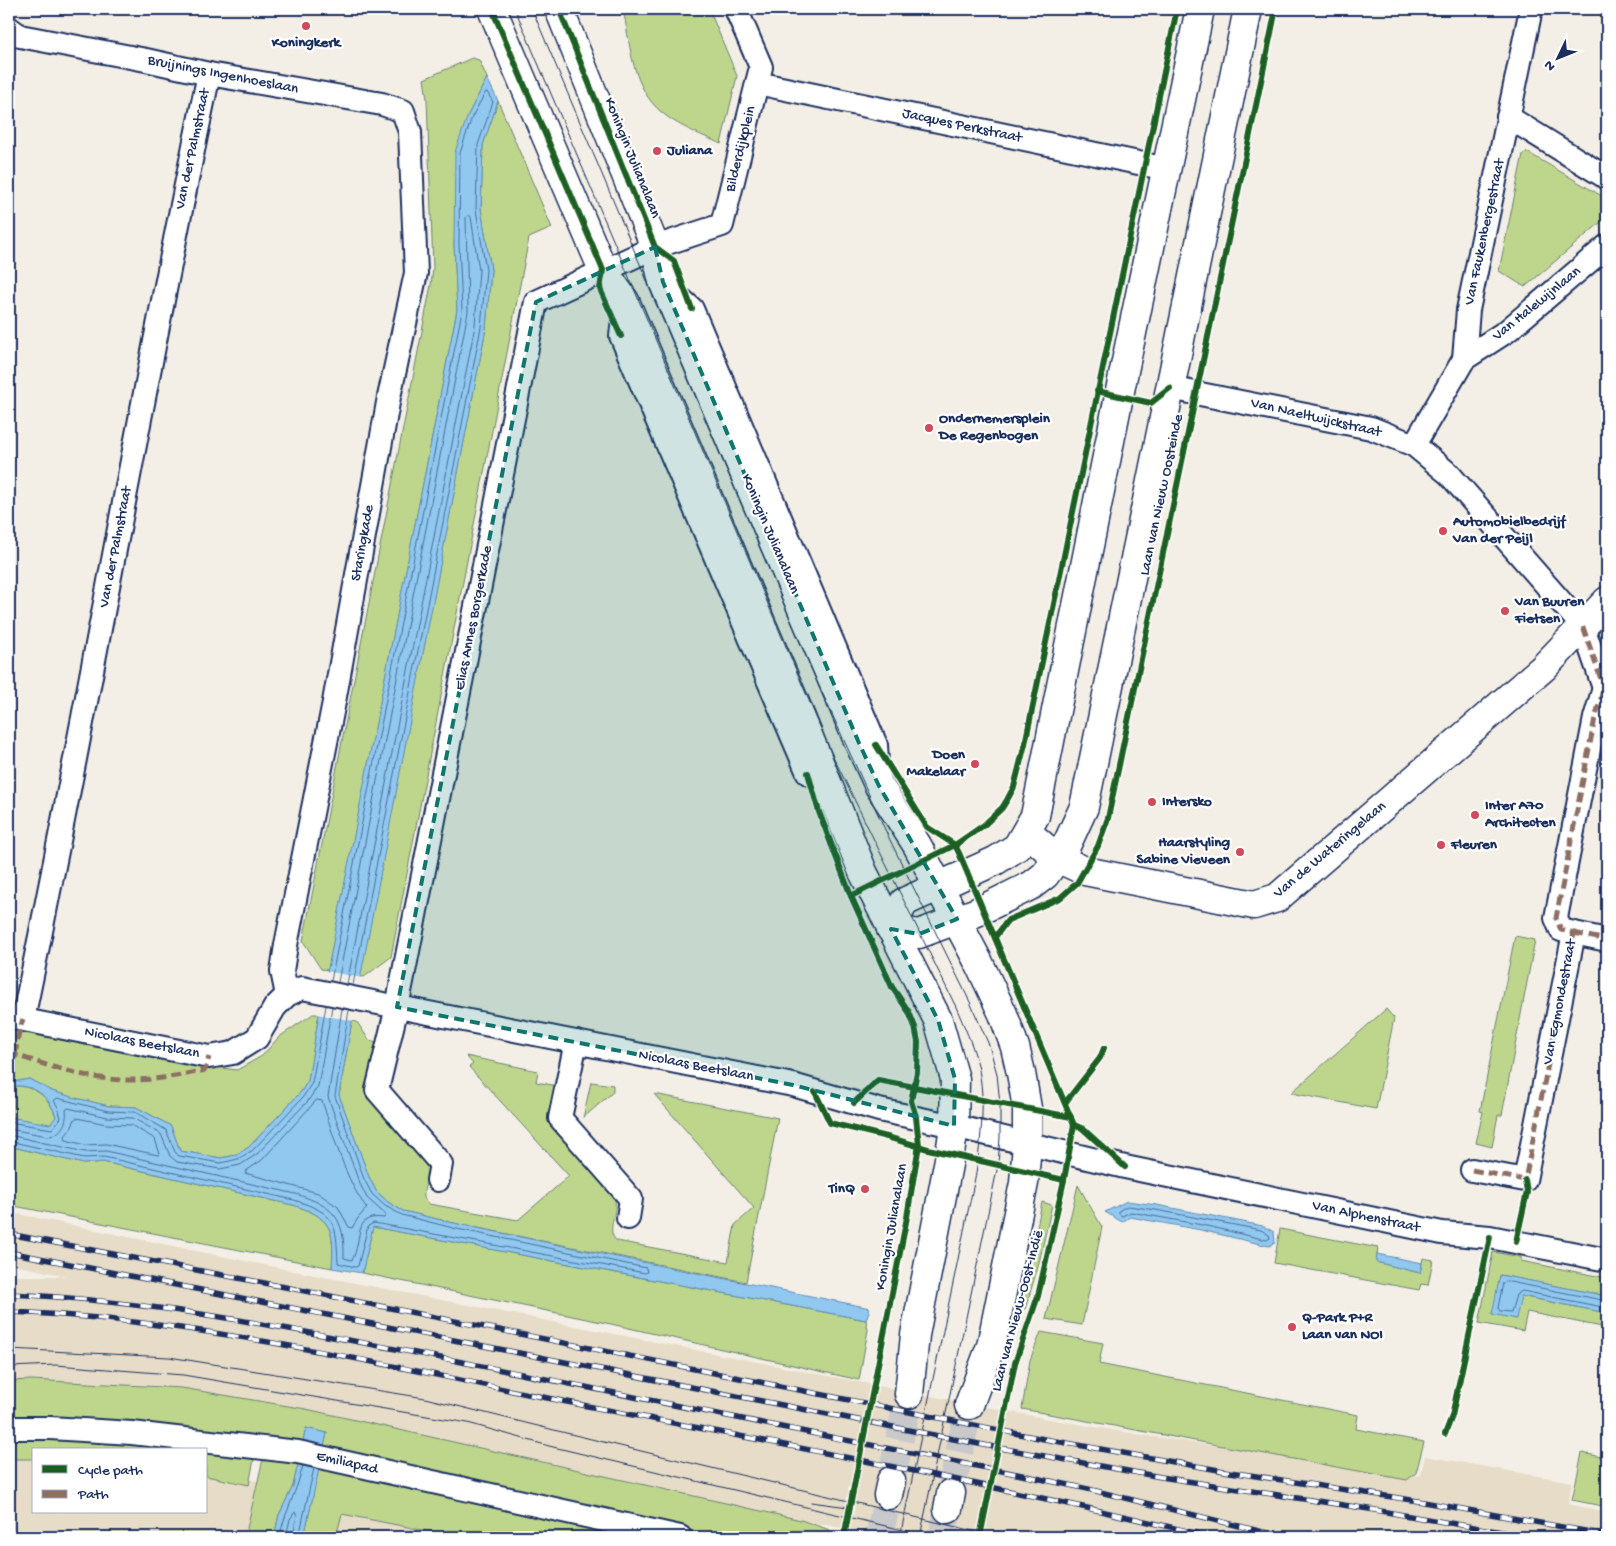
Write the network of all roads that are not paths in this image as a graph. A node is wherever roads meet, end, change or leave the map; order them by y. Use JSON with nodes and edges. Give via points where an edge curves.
{"nodes":[{"id":1,"x":492,"y":9,"type":"edge"},
{"id":2,"x":559,"y":9,"type":"edge"},
{"id":3,"x":736,"y":9,"type":"edge"},
{"id":4,"x":1200,"y":9,"type":"edge"},
{"id":5,"x":1248,"y":9,"type":"edge"},
{"id":6,"x":1531,"y":9,"type":"edge"},
{"id":7,"x":9,"y":28,"type":"edge"},
{"id":8,"x":209,"y":74,"type":"junction"},
{"id":9,"x":757,"y":83,"type":"junction"},
{"id":10,"x":382,"y":104,"type":"joint"},
{"id":11,"x":1508,"y":117,"type":"junction"},
{"id":12,"x":1167,"y":169,"type":"junction"},
{"id":13,"x":1607,"y":178,"type":"edge"},
{"id":14,"x":1607,"y":246,"type":"edge"},
{"id":15,"x":655,"y":248,"type":"junction"},
{"id":16,"x":604,"y":270,"type":"junction"},
{"id":17,"x":1464,"y":359,"type":"junction"},
{"id":18,"x":1170,"y":388,"type":"junction"},
{"id":19,"x":1414,"y":445,"type":"junction"},
{"id":20,"x":1607,"y":601,"type":"edge"},
{"id":21,"x":1583,"y":627,"type":"junction"},
{"id":22,"x":1606,"y":688,"type":"edge"},
{"id":23,"x":1027,"y":832,"type":"junction"},
{"id":24,"x":1057,"y":858,"type":"junction"},
{"id":25,"x":940,"y":886,"type":"junction"},
{"id":26,"x":957,"y":920,"type":"junction"},
{"id":27,"x":891,"y":929,"type":"junction"},
{"id":28,"x":1574,"y":934,"type":"junction"},
{"id":29,"x":1607,"y":940,"type":"edge"},
{"id":30,"x":287,"y":995,"type":"junction"},
{"id":31,"x":397,"y":1007,"type":"junction"},
{"id":32,"x":16,"y":1018,"type":"edge"},
{"id":33,"x":576,"y":1042,"type":"junction"},
{"id":34,"x":954,"y":1126,"type":"junction"},
{"id":35,"x":1027,"y":1143,"type":"junction"},
{"id":36,"x":1472,"y":1170,"type":"dead end"},
{"id":37,"x":438,"y":1180,"type":"dead end"},
{"id":38,"x":628,"y":1218,"type":"dead end"},
{"id":39,"x":1607,"y":1260,"type":"edge"},
{"id":40,"x":908,"y":1394,"type":"tunnel mouth"},
{"id":41,"x":969,"y":1405,"type":"tunnel mouth"},
{"id":42,"x":9,"y":1428,"type":"edge"},
{"id":43,"x":680,"y":1537,"type":"edge"}],
"edges":[{"from":1,"to":16,"type":"main road"},
{"from":2,"to":15,"type":"main road","name":"Koningin Julianalaan"},
{"from":3,"to":9,"type":"street","name":"Bilderdijkplein","via":[[761,67]]},
{"from":4,"to":12,"type":"main road"},
{"from":5,"to":18,"type":"main road","name":"Laan van Nieuw Oosteinde"},
{"from":6,"to":11,"type":"street","name":"Van Faukenbergestraat"},
{"from":7,"to":8,"type":"street","name":"Bruijnings Ingenhoeslaan","via":[[20,36]]},
{"from":8,"to":10,"type":"street","name":"Bruijnings Ingenhoeslaan"},
{"from":8,"to":32,"type":"street","name":"Van der Palmstraat","via":[[49,899]]},
{"from":9,"to":12,"type":"street","name":"Jacques Perkstraat"},
{"from":9,"to":15,"type":"street","name":"Bilderdijkplein","via":[[722,225]]},
{"from":10,"to":30,"type":"street","name":"Staringkade","via":[[402,111],[410,132],[416,273],[389,397],[286,945],[282,971]]},
{"from":11,"to":13,"type":"street"},
{"from":11,"to":17,"type":"street","name":"Van Faukenbergestraat","via":[[1468,310]]},
{"from":12,"to":23,"type":"main road","via":[[1035,816]]},
{"from":14,"to":17,"type":"street","name":"Van Halewijnlaan","via":[[1507,331]]},
{"from":15,"to":16,"type":"street"},
{"from":15,"to":25,"type":"main road","name":"Koningin Julianalaan","via":[[663,282],[879,786]]},
{"from":16,"to":27,"type":"main road","via":[[626,301],[863,872]]},
{"from":16,"to":31,"type":"street","name":"Elias Annes Borgerkade","via":[[536,302]]},
{"from":17,"to":19,"type":"street","name":"Van Faukenbergestraat"},
{"from":18,"to":19,"type":"street","name":"Van Naeltwijckstraat","via":[[1371,428]]},
{"from":18,"to":24,"type":"main road","name":"Laan van Nieuw Oosteinde","via":[[1084,807]]},
{"from":19,"to":21,"type":"street","name":"Van Naeltwijckstraat","via":[[1449,474]]},
{"from":20,"to":21,"type":"main road","name":"Van de Wateringelaan"},
{"from":21,"to":22,"type":"street","name":"Van Naeltwijckstraat"},
{"from":21,"to":24,"type":"main road","name":"Van de Wateringelaan","via":[[1543,668],[1277,898],[1254,905],[1215,898],[1085,871]]},
{"from":22,"to":28,"type":"street","name":"Van Egmondestraat","via":[[1595,718],[1556,918],[1561,930]]},
{"from":23,"to":24,"type":"main road","name":"Van de Wateringelaan"},
{"from":23,"to":25,"type":"main road","via":[[1016,847],[995,862]]},
{"from":24,"to":26,"type":"main road","name":"Laan van Nieuw Oosteinde","via":[[1032,886]]},
{"from":25,"to":26,"type":"main road","name":"Koningin Julianalaan"},
{"from":25,"to":27,"type":"main road","via":[[904,902]]},
{"from":26,"to":27,"type":"main road","name":"Laan van Nieuw Oosteinde","via":[[920,934]]},
{"from":26,"to":35,"type":"main road","name":"Koningin Julianalaan","via":[[1003,1014],[1015,1047],[1026,1108]]},
{"from":27,"to":34,"type":"main road","via":[[938,1020],[955,1080]]},
{"from":28,"to":29,"type":"street"},
{"from":28,"to":36,"type":"street","name":"Van Egmondestraat","via":[[1525,1180]]},
{"from":30,"to":31,"type":"street","name":"Nicolaas Beetslaan","via":[[302,988]]},
{"from":30,"to":32,"type":"street","name":"Nicolaas Beetslaan","via":[[275,1007],[257,1038],[233,1053],[209,1057]]},
{"from":31,"to":33,"type":"street","name":"Nicolaas Beetslaan"},
{"from":31,"to":37,"type":"street","via":[[377,1090],[441,1164]]},
{"from":33,"to":34,"type":"street","name":"Nicolaas Beetslaan","via":[[793,1086],[879,1110]]},
{"from":33,"to":38,"type":"street","via":[[560,1118],[631,1199]]},
{"from":34,"to":35,"type":"street","name":"Nicolaas Beetslaan"},
{"from":34,"to":40,"type":"main road","via":[[915,1335]]},
{"from":35,"to":39,"type":"street","name":"Van Alphenstraat","via":[[1125,1167],[1442,1233],[1490,1237]]},
{"from":35,"to":41,"type":"main road","name":"Laan van Nieuw-Oost-Indië","via":[[1024,1183],[991,1346]]},
{"from":42,"to":43,"type":"street","name":"Emiliapad","via":[[132,1433],[298,1452]]}]}
